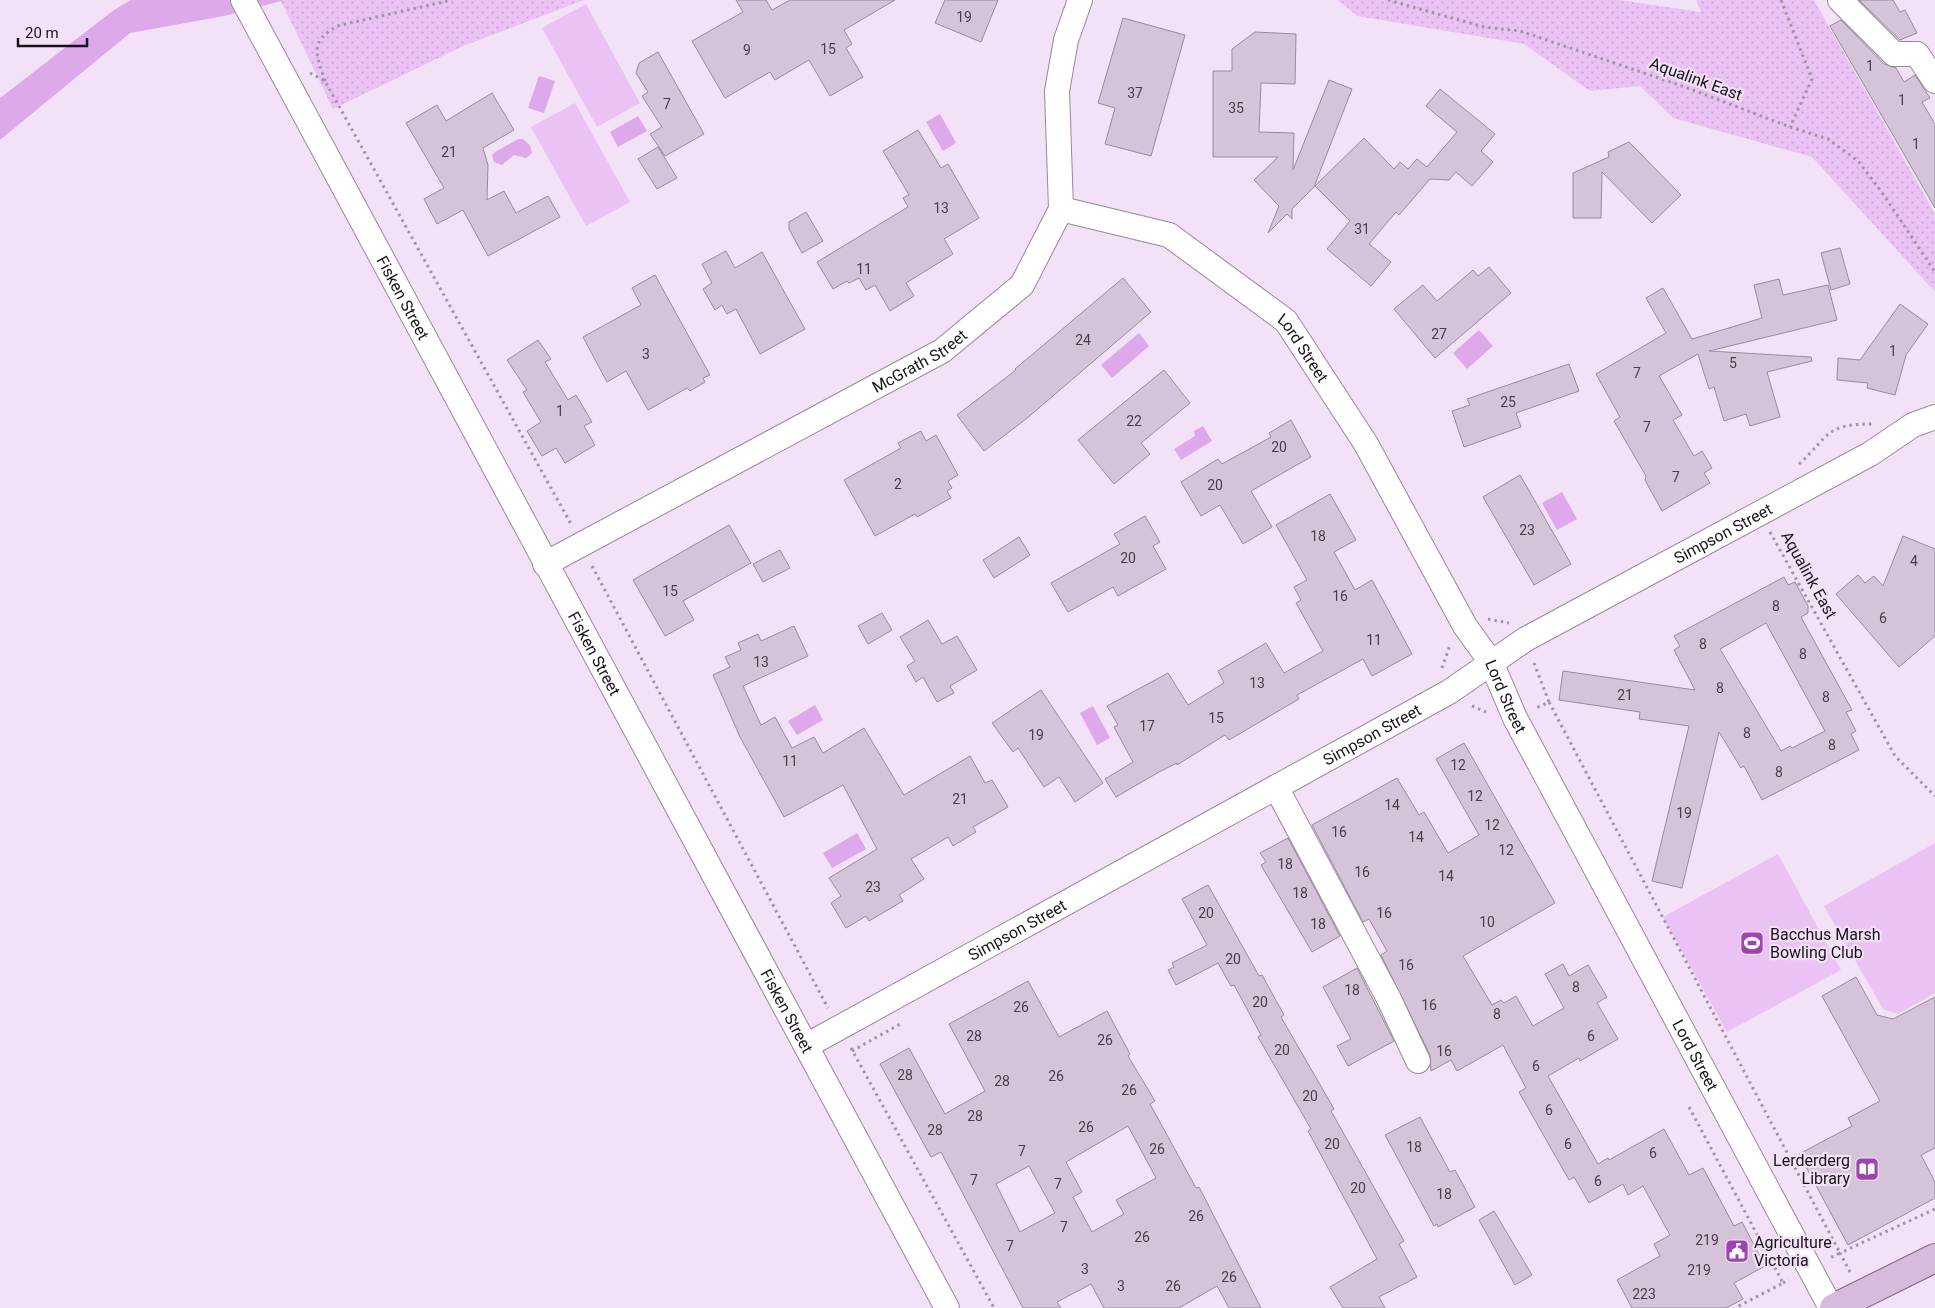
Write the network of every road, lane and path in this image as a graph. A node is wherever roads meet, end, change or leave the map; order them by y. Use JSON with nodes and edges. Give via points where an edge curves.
{"nodes":[{"id":1,"x":243,"y":0,"type":"edge"},
{"id":2,"x":452,"y":0,"type":"edge"},
{"id":3,"x":1080,"y":0,"type":"edge"},
{"id":4,"x":1388,"y":0,"type":"edge"},
{"id":5,"x":1782,"y":0,"type":"edge"},
{"id":6,"x":1840,"y":0,"type":"edge"},
{"id":7,"x":305,"y":67,"type":"dead end"},
{"id":8,"x":325,"y":81,"type":"junction"},
{"id":9,"x":1935,"y":81,"type":"edge"},
{"id":10,"x":1790,"y":127,"type":"junction"},
{"id":11,"x":1062,"y":208,"type":"junction"},
{"id":12,"x":1935,"y":272,"type":"edge"},
{"id":13,"x":1935,"y":417,"type":"edge"},
{"id":14,"x":1874,"y":424,"type":"dead end"},
{"id":15,"x":1796,"y":468,"type":"dead end"},
{"id":16,"x":1759,"y":513,"type":"junction"},
{"id":17,"x":582,"y":544,"type":"junction"},
{"id":18,"x":545,"y":564,"type":"junction"},
{"id":19,"x":1490,"y":662,"type":"junction"},
{"id":20,"x":1549,"y":702,"type":"dead end"},
{"id":21,"x":1276,"y":787,"type":"junction"},
{"id":22,"x":1935,"y":796,"type":"edge"},
{"id":23,"x":839,"y":1028,"type":"junction"},
{"id":24,"x":806,"y":1046,"type":"junction"},
{"id":25,"x":1418,"y":1061,"type":"dead end"},
{"id":26,"x":1689,"y":1107,"type":"dead end"},
{"id":27,"x":1935,"y":1208,"type":"edge"},
{"id":28,"x":1840,"y":1253,"type":"junction"},
{"id":29,"x":1935,"y":1258,"type":"edge"},
{"id":30,"x":1809,"y":1268,"type":"junction"},
{"id":31,"x":1783,"y":1283,"type":"junction"},
{"id":32,"x":947,"y":1308,"type":"edge"},
{"id":33,"x":994,"y":1308,"type":"edge"},
{"id":34,"x":1735,"y":1308,"type":"edge"},
{"id":35,"x":1832,"y":1308,"type":"edge"}],
"edges":[{"from":1,"to":18,"type":"street","name":"Fisken Street"},
{"from":2,"to":8,"type":"path","via":[[337,26],[325,33],[317,43],[316,55]]},
{"from":3,"to":11,"type":"street","name":"McGrath Street","via":[[1066,40],[1058,91]]},
{"from":4,"to":10,"type":"path","name":"Aqualink East","via":[[1484,27],[1520,31],[1685,87]]},
{"from":5,"to":10,"type":"path","via":[[1812,79]]},
{"from":6,"to":9,"type":"street","via":[[1894,54],[1917,54]]},
{"from":7,"to":8,"type":"path"},
{"from":8,"to":17,"type":"path"},
{"from":10,"to":12,"type":"path","name":"Aqualink East","via":[[1828,138],[1858,161]]},
{"from":11,"to":17,"type":"street","name":"McGrath Street","via":[[1022,285],[942,351]]},
{"from":11,"to":19,"type":"street","name":"Lord Street","via":[[1169,235],[1286,321],[1366,444],[1465,626]]},
{"from":13,"to":16,"type":"street","name":"Simpson Street","via":[[1913,425],[1870,454]]},
{"from":14,"to":15,"type":"path","via":[[1853,423],[1833,429]]},
{"from":16,"to":19,"type":"street","name":"Simpson Street","via":[[1526,639]]},
{"from":16,"to":22,"type":"path","name":"Aqualink East","via":[[1895,756]]},
{"from":17,"to":18,"type":"street","name":"McGrath Street"},
{"from":17,"to":23,"type":"path"},
{"from":18,"to":24,"type":"street","name":"Fisken Street"},
{"from":19,"to":21,"type":"street","name":"Simpson Street","via":[[1449,692]]},
{"from":19,"to":30,"type":"street","name":"Lord Street","via":[[1515,718]]},
{"from":20,"to":28,"type":"path"},
{"from":21,"to":23,"type":"street","name":"Simpson Street"},
{"from":21,"to":25,"type":"street","via":[[1389,999]]},
{"from":23,"to":24,"type":"street","name":"Simpson Street"},
{"from":23,"to":33,"type":"path"},
{"from":24,"to":32,"type":"street","name":"Fisken Street"},
{"from":26,"to":31,"type":"path"},
{"from":27,"to":28,"type":"path"},
{"from":28,"to":30,"type":"path"},
{"from":29,"to":35,"type":"main road"},
{"from":30,"to":31,"type":"path"},
{"from":30,"to":35,"type":"street","name":"Lord Street"},
{"from":31,"to":34,"type":"path"}]}
